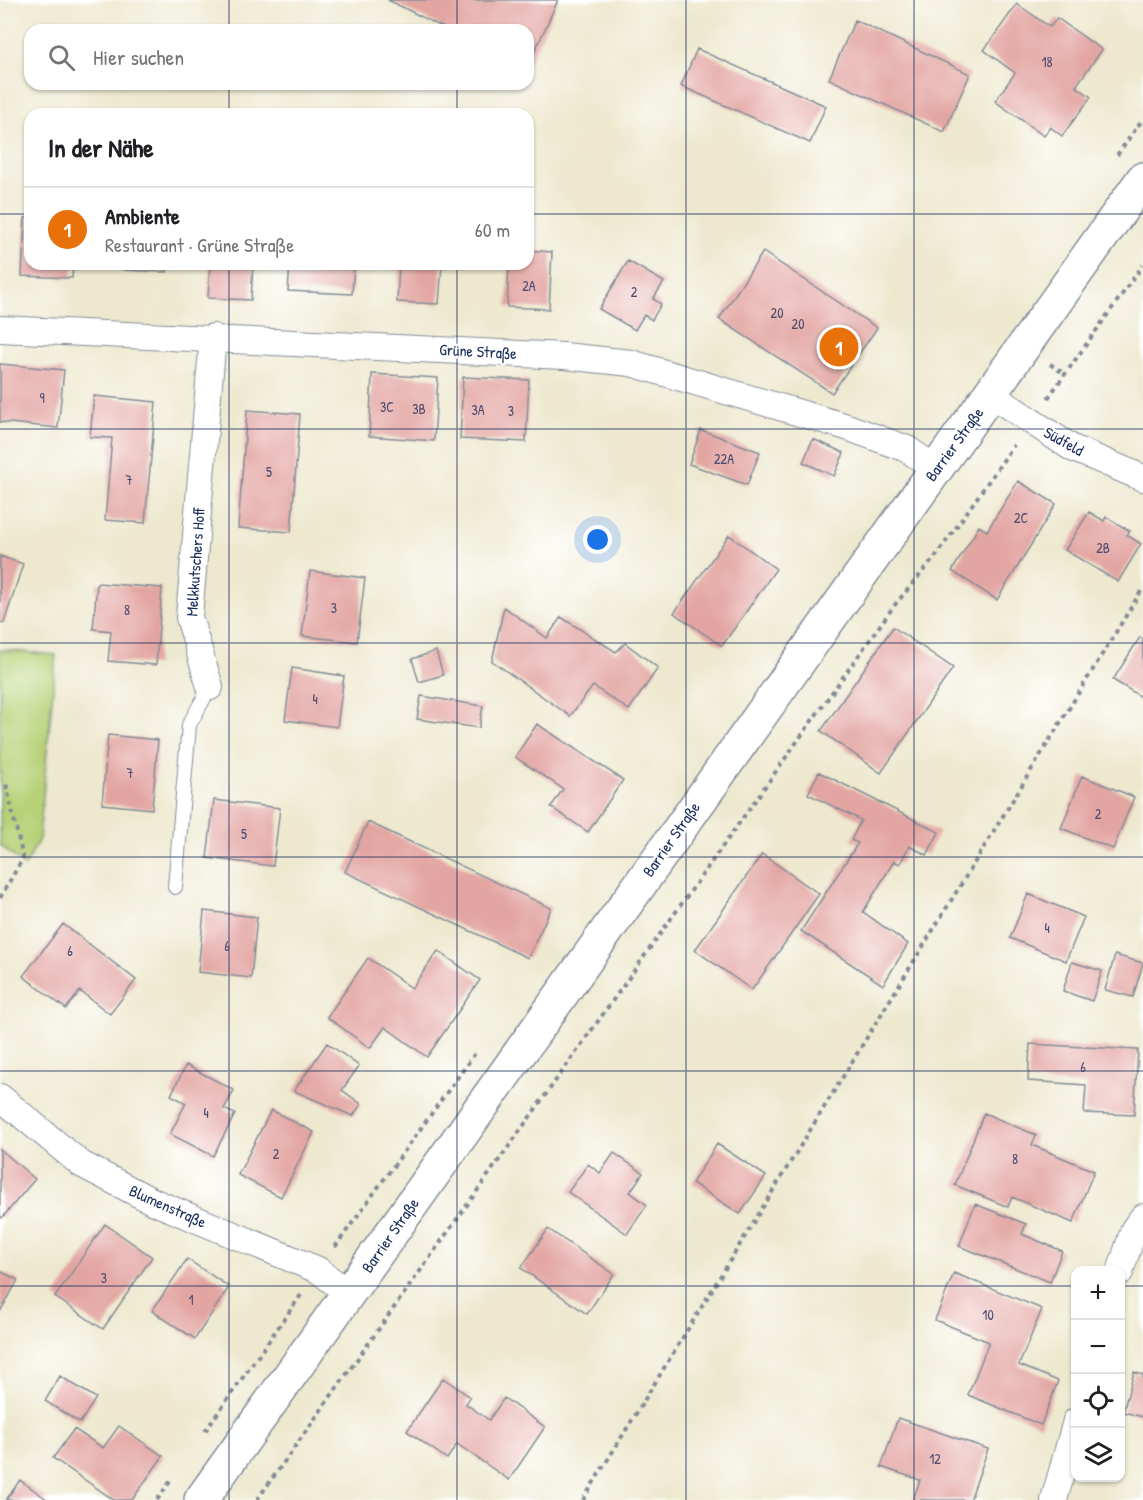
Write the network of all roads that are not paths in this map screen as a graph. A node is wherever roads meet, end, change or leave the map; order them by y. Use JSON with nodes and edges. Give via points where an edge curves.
{"nodes":[{"id":1,"x":1143,"y":179,"type":"edge"},
{"id":2,"x":0,"y":329,"type":"edge"},
{"id":3,"x":213,"y":337,"type":"junction"},
{"id":4,"x":990,"y":394,"type":"junction"},
{"id":5,"x":936,"y":469,"type":"junction"},
{"id":6,"x":1143,"y":478,"type":"edge"},
{"id":7,"x":210,"y":687,"type":"joint"},
{"id":8,"x":175,"y":887,"type":"dead end"},
{"id":9,"x":0,"y":1097,"type":"edge"},
{"id":10,"x":1143,"y":1217,"type":"edge"},
{"id":11,"x":1122,"y":1266,"type":"edge"},
{"id":12,"x":348,"y":1293,"type":"junction"},
{"id":13,"x":1074,"y":1428,"type":"edge"},
{"id":14,"x":201,"y":1500,"type":"edge"},
{"id":15,"x":1054,"y":1500,"type":"edge"}],
"edges":[{"from":1,"to":4,"type":"main road","name":"Barrier Straße"},
{"from":2,"to":3,"type":"street","name":"Grüne Straße"},
{"from":3,"to":5,"type":"street","name":"Grüne Straße","via":[[552,355],[631,363],[847,427],[908,449]]},
{"from":3,"to":7,"type":"street","name":"Melkkutschers Hoff","via":[[189,617]]},
{"from":4,"to":5,"type":"main road","name":"Barrier Straße"},
{"from":4,"to":6,"type":"street","name":"Südfeld","via":[[1072,448]]},
{"from":5,"to":12,"type":"main road","name":"Barrier Straße"},
{"from":7,"to":8,"type":"lane","name":"Melkkutschers Hoff","via":[[189,725]]},
{"from":9,"to":12,"type":"street","name":"Blumenstraße","via":[[81,1164],[152,1201],[318,1270]]},
{"from":10,"to":11,"type":"street","via":[[1134,1229]]},
{"from":12,"to":14,"type":"main road","name":"Barrier Straße"},
{"from":13,"to":15,"type":"street"}]}
